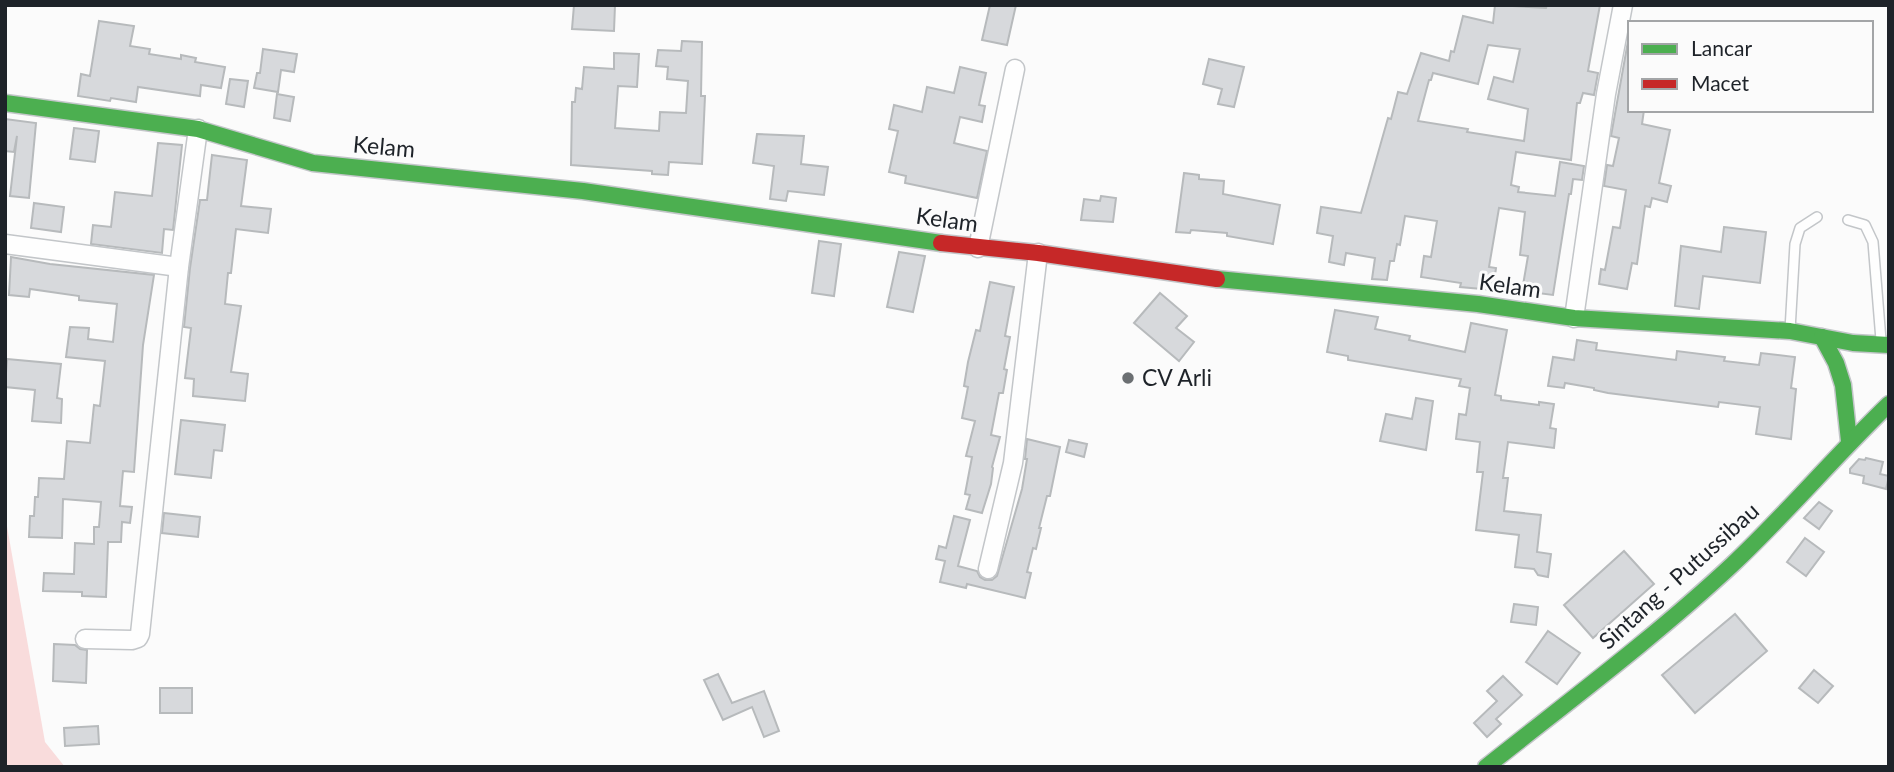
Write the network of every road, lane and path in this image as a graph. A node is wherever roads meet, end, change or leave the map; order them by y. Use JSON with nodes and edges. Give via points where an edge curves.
{"nodes":[{"id":1,"x":1623,"y":5,"type":"edge"},
{"id":2,"x":1015,"y":68,"type":"dead end"},
{"id":3,"x":5,"y":103,"type":"edge"},
{"id":4,"x":198,"y":129,"type":"junction"},
{"id":5,"x":1817,"y":218,"type":"dead end"},
{"id":6,"x":1848,"y":220,"type":"dead end"},
{"id":7,"x":5,"y":244,"type":"edge"},
{"id":8,"x":978,"y":248,"type":"junction"},
{"id":9,"x":1038,"y":253,"type":"junction"},
{"id":10,"x":179,"y":267,"type":"junction"},
{"id":11,"x":1574,"y":318,"type":"junction"},
{"id":12,"x":1790,"y":331,"type":"junction"},
{"id":13,"x":1822,"y":337,"type":"junction"},
{"id":14,"x":1885,"y":344,"type":"edge"},
{"id":15,"x":1889,"y":404,"type":"edge"},
{"id":16,"x":1849,"y":441,"type":"junction"},
{"id":17,"x":988,"y":569,"type":"dead end"},
{"id":18,"x":85,"y":639,"type":"dead end"},
{"id":19,"x":1486,"y":767,"type":"edge"}],
"edges":[{"from":1,"to":11,"type":"street"},
{"from":2,"to":8,"type":"street"},
{"from":3,"to":4,"type":"main road","name":"Kelam"},
{"from":4,"to":8,"type":"main road","name":"Kelam","via":[[313,163],[583,191]]},
{"from":4,"to":10,"type":"street"},
{"from":5,"to":12,"type":"lane","via":[[1800,228],[1795,244]]},
{"from":6,"to":14,"type":"lane","via":[[1865,226],[1872,242]]},
{"from":7,"to":10,"type":"street"},
{"from":8,"to":9,"type":"main road","name":"Kelam"},
{"from":9,"to":11,"type":"main road","name":"Kelam","via":[[1281,287],[1478,304]]},
{"from":9,"to":17,"type":"street","via":[[1013,463]]},
{"from":10,"to":18,"type":"street","via":[[140,634],[132,640]]},
{"from":11,"to":12,"type":"main road","name":"Kelam"},
{"from":12,"to":13,"type":"main road","name":"Kelam"},
{"from":13,"to":14,"type":"main road","name":"Kelam"},
{"from":13,"to":16,"type":"main road","via":[[1844,386]]},
{"from":15,"to":16,"type":"main road","name":"Sintang - Putussibau"},
{"from":16,"to":19,"type":"main road","name":"Sintang - Putussibau","via":[[1732,564]]}]}
